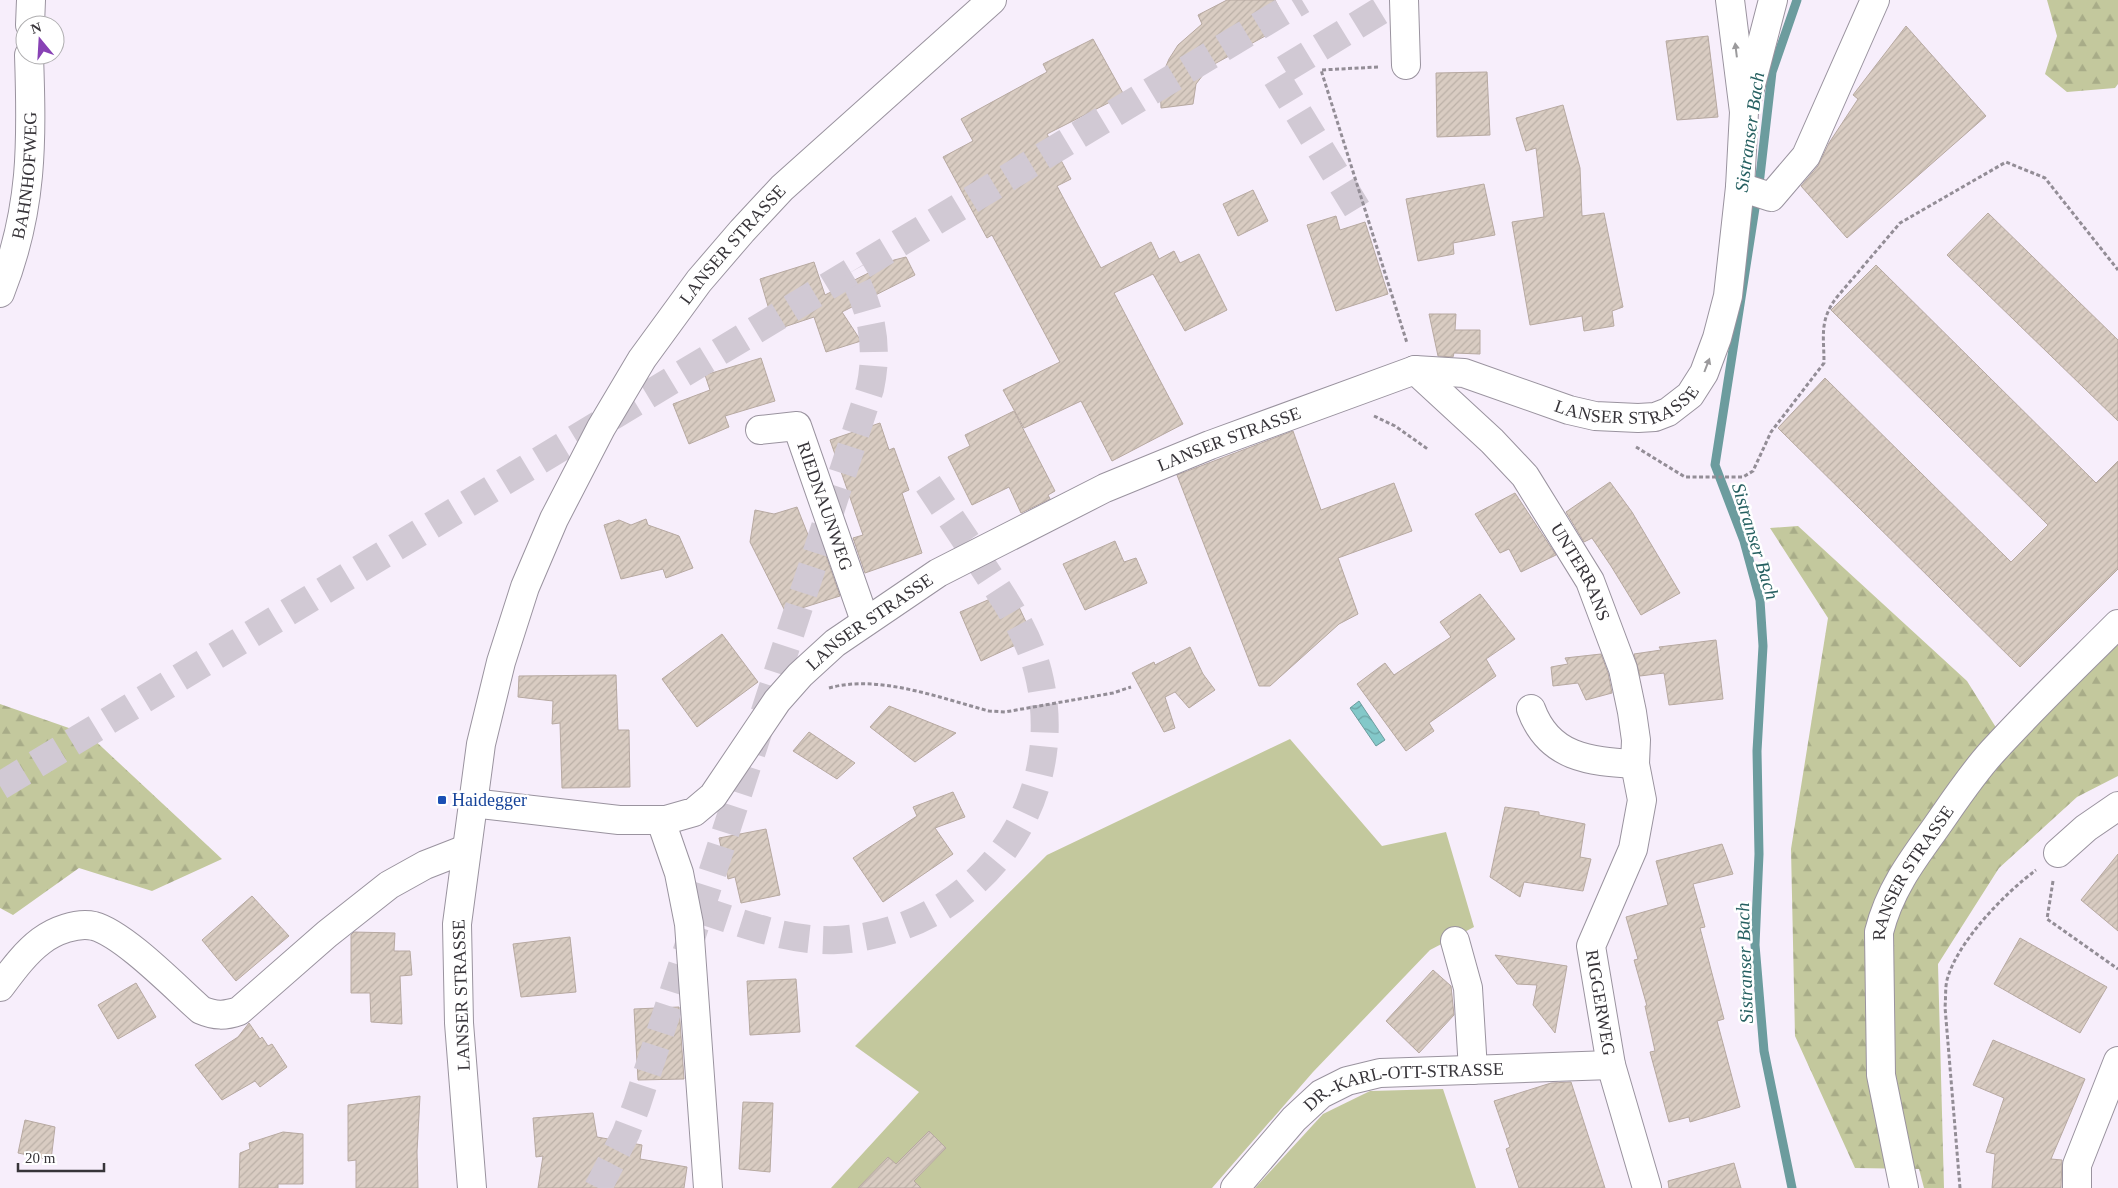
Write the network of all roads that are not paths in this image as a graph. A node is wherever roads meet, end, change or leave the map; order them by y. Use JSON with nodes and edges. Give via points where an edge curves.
{"nodes":[{"id":1,"x":31,"y":0,"type":"edge"},
{"id":2,"x":992,"y":0,"type":"edge"},
{"id":3,"x":1404,"y":0,"type":"edge"},
{"id":4,"x":1730,"y":0,"type":"edge"},
{"id":5,"x":1773,"y":0,"type":"edge"},
{"id":6,"x":1875,"y":0,"type":"edge"},
{"id":7,"x":30,"y":15,"type":"edge"},
{"id":8,"x":29,"y":65,"type":"edge"},
{"id":9,"x":1406,"y":65,"type":"road end"},
{"id":10,"x":1744,"y":112,"type":"junction"},
{"id":11,"x":1755,"y":192,"type":"junction"},
{"id":12,"x":0,"y":293,"type":"edge"},
{"id":13,"x":1416,"y":370,"type":"junction"},
{"id":14,"x":760,"y":430,"type":"dead end"},
{"id":15,"x":865,"y":621,"type":"junction"},
{"id":16,"x":2118,"y":624,"type":"edge"},
{"id":17,"x":1531,"y":709,"type":"dead end"},
{"id":18,"x":1635,"y":764,"type":"junction"},
{"id":19,"x":472,"y":803,"type":"junction"},
{"id":20,"x":2118,"y":806,"type":"edge"},
{"id":21,"x":661,"y":821,"type":"junction"},
{"id":22,"x":1639,"y":823,"type":"joint"},
{"id":23,"x":466,"y":849,"type":"junction"},
{"id":24,"x":2058,"y":854,"type":"road end"},
{"id":25,"x":1455,"y":941,"type":"dead end"},
{"id":26,"x":0,"y":987,"type":"edge"},
{"id":27,"x":2118,"y":1061,"type":"edge"},
{"id":28,"x":1611,"y":1064,"type":"junction"},
{"id":29,"x":1473,"y":1070,"type":"junction"},
{"id":30,"x":472,"y":1188,"type":"edge"},
{"id":31,"x":708,"y":1188,"type":"edge"},
{"id":32,"x":1235,"y":1188,"type":"edge"},
{"id":33,"x":1647,"y":1188,"type":"edge"},
{"id":34,"x":1904,"y":1188,"type":"edge"},
{"id":35,"x":2077,"y":1188,"type":"edge"}],
"edges":[{"from":1,"to":7,"type":"street"},
{"from":2,"to":19,"type":"street","name":"LANSER STRASSE","via":[[782,188],[699,281],[642,359],[554,518],[525,587],[501,662],[483,735]]},
{"from":3,"to":9,"type":"street"},
{"from":10,"to":4,"type":"street","name":"LANSER STRASSE","one_way":true},
{"from":5,"to":10,"type":"street"},
{"from":6,"to":11,"type":"street","via":[[1806,156]]},
{"from":8,"to":12,"type":"street","name":"BAHNHOFWEG","via":[[30,169],[15,250]]},
{"from":10,"to":11,"type":"street","name":"LANSER STRASSE"},
{"from":13,"to":11,"type":"street","name":"LANSER STRASSE","one_way":true,"via":[[1464,373],[1569,410],[1621,419],[1655,417],[1668,412],[1690,395],[1704,373],[1717,338]]},
{"from":13,"to":15,"type":"street","name":"LANSER STRASSE","via":[[1210,445],[1085,497],[938,573]]},
{"from":13,"to":18,"type":"street","name":"UNTERRANS","via":[[1525,476],[1590,581],[1623,669],[1636,740]]},
{"from":14,"to":15,"type":"street","name":"RIEDNAUNWEG","via":[[797,426]]},
{"from":15,"to":21,"type":"street","name":"LANSER STRASSE","via":[[835,643],[777,701],[713,796],[694,812]]},
{"from":16,"to":34,"type":"street","name":"RANSER STRASSE","via":[[1993,751],[1913,859],[1885,909],[1879,932],[1881,1075]]},
{"from":17,"to":18,"type":"street","via":[[1538,727],[1565,751],[1603,762]]},
{"from":18,"to":22,"type":"street","name":"UNTERRANS","via":[[1642,800]]},
{"from":19,"to":21,"type":"street","name":"LANSER STRASSE","via":[[619,820]]},
{"from":19,"to":23,"type":"street","name":"LANSER STRASSE"},
{"from":20,"to":24,"type":"street","via":[[2086,828]]},
{"from":21,"to":31,"type":"street","via":[[678,873],[689,924]]},
{"from":22,"to":28,"type":"street","name":"RIGGERWEG","via":[[1633,849],[1591,946]]},
{"from":23,"to":26,"type":"street","via":[[425,865],[389,885],[239,1010],[226,1015],[212,1015],[201,1010],[120,939],[92,925],[74,926],[40,942]]},
{"from":23,"to":30,"type":"street","name":"LANSER STRASSE","via":[[457,924],[457,970]]},
{"from":25,"to":29,"type":"street","via":[[1468,988]]},
{"from":27,"to":35,"type":"street","via":[[2077,1165]]},
{"from":28,"to":29,"type":"street","name":"DR.-KARL-OTT-STRASSE"},
{"from":28,"to":33,"type":"street","name":"RIGGERWEG"},
{"from":29,"to":32,"type":"street","name":"DR.-KARL-OTT-STRASSE","via":[[1380,1073],[1338,1085],[1321,1094],[1294,1119]]}]}
